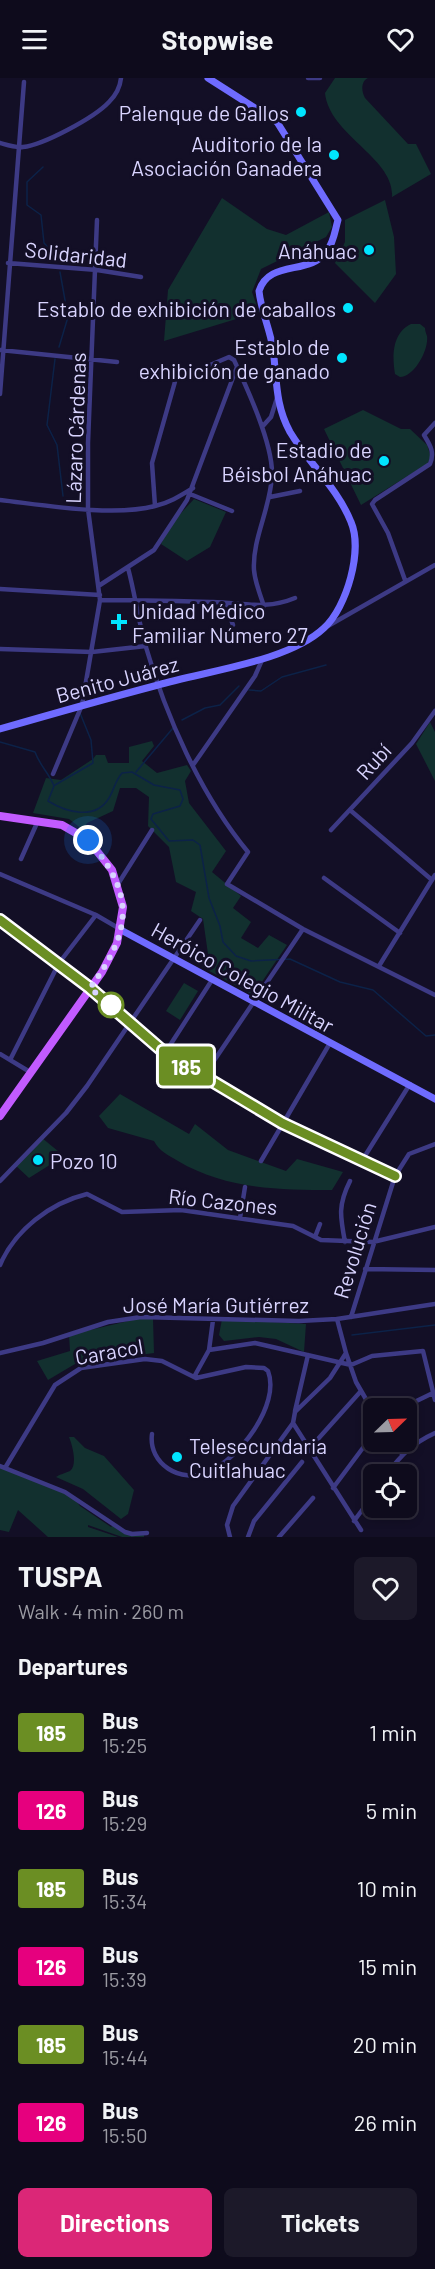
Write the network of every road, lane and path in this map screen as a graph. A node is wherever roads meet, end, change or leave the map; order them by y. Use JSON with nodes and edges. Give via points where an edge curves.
{"nodes":[{"id":1,"x":121,"y":78,"type":"edge"},
{"id":2,"x":208,"y":78,"type":"edge"},
{"id":3,"x":308,"y":78,"type":"edge"},
{"id":4,"x":320,"y":78,"type":"edge"},
{"id":5,"x":24,"y":82,"type":"dead end"},
{"id":6,"x":0,"y":143,"type":"edge"},
{"id":7,"x":20,"y":148,"type":"junction"},
{"id":8,"x":97,"y":220,"type":"dead end"},
{"id":9,"x":8,"y":263,"type":"junction"},
{"id":10,"x":97,"y":270,"type":"junction"},
{"id":11,"x":141,"y":277,"type":"dead end"},
{"id":12,"x":1,"y":350,"type":"edge"},
{"id":13,"x":93,"y":358,"type":"junction"},
{"id":14,"x":117,"y":362,"type":"dead end"},
{"id":15,"x":237,"y":367,"type":"junction"},
{"id":16,"x":0,"y":394,"type":"edge"},
{"id":17,"x":277,"y":398,"type":"junction"},
{"id":18,"x":435,"y":423,"type":"edge"},
{"id":19,"x":262,"y":427,"type":"junction"},
{"id":20,"x":192,"y":491,"type":"junction"},
{"id":21,"x":300,"y":491,"type":"dead end"},
{"id":22,"x":270,"y":497,"type":"junction"},
{"id":23,"x":0,"y":500,"type":"edge"},
{"id":24,"x":155,"y":506,"type":"junction"},
{"id":25,"x":88,"y":509,"type":"junction"},
{"id":26,"x":232,"y":512,"type":"dead end"},
{"id":27,"x":435,"y":564,"type":"edge"},
{"id":28,"x":129,"y":568,"type":"junction"},
{"id":29,"x":405,"y":580,"type":"junction"},
{"id":30,"x":100,"y":585,"type":"junction"},
{"id":31,"x":0,"y":589,"type":"edge"},
{"id":32,"x":295,"y":597,"type":"dead end"},
{"id":33,"x":100,"y":598,"type":"junction"},
{"id":34,"x":137,"y":600,"type":"junction"},
{"id":35,"x":225,"y":603,"type":"junction"},
{"id":36,"x":264,"y":606,"type":"junction"},
{"id":37,"x":233,"y":626,"type":"dead end"},
{"id":38,"x":325,"y":627,"type":"junction"},
{"id":39,"x":146,"y":646,"type":"junction"},
{"id":40,"x":0,"y":649,"type":"edge"},
{"id":41,"x":92,"y":652,"type":"junction"},
{"id":42,"x":262,"y":659,"type":"junction"},
{"id":43,"x":159,"y":684,"type":"junction"},
{"id":44,"x":82,"y":705,"type":"junction"},
{"id":45,"x":435,"y":711,"type":"edge"},
{"id":46,"x":0,"y":729,"type":"edge"},
{"id":47,"x":193,"y":765,"type":"junction"},
{"id":48,"x":53,"y":774,"type":"dead end"},
{"id":49,"x":350,"y":810,"type":"junction"},
{"id":50,"x":0,"y":816,"type":"edge"},
{"id":51,"x":37,"y":823,"type":"junction"},
{"id":52,"x":152,"y":830,"type":"dead end"},
{"id":53,"x":331,"y":830,"type":"dead end"},
{"id":54,"x":21,"y":859,"type":"dead end"},
{"id":55,"x":0,"y":874,"type":"edge"},
{"id":56,"x":434,"y":877,"type":"edge"},
{"id":57,"x":324,"y":878,"type":"dead end"},
{"id":58,"x":118,"y":884,"type":"junction"},
{"id":59,"x":96,"y":915,"type":"junction"},
{"id":60,"x":0,"y":920,"type":"edge"},
{"id":61,"x":200,"y":920,"type":"dead end"},
{"id":62,"x":303,"y":929,"type":"junction"},
{"id":63,"x":121,"y":930,"type":"junction"},
{"id":64,"x":400,"y":933,"type":"junction"},
{"id":65,"x":176,"y":959,"type":"junction"},
{"id":66,"x":59,"y":963,"type":"junction"},
{"id":67,"x":379,"y":966,"type":"junction"},
{"id":68,"x":212,"y":980,"type":"junction"},
{"id":69,"x":90,"y":988,"type":"junction"},
{"id":70,"x":435,"y":995,"type":"edge"},
{"id":71,"x":254,"y":1003,"type":"junction"},
{"id":72,"x":131,"y":1022,"type":"junction"},
{"id":73,"x":330,"y":1043,"type":"junction"},
{"id":74,"x":165,"y":1053,"type":"junction"},
{"id":75,"x":0,"y":1054,"type":"edge"},
{"id":76,"x":10,"y":1060,"type":"junction"},
{"id":77,"x":30,"y":1072,"type":"junction"},
{"id":78,"x":203,"y":1077,"type":"junction"},
{"id":79,"x":410,"y":1084,"type":"junction"},
{"id":80,"x":435,"y":1098,"type":"edge"},
{"id":81,"x":0,"y":1116,"type":"edge"},
{"id":82,"x":282,"y":1123,"type":"junction"},
{"id":83,"x":435,"y":1144,"type":"edge"},
{"id":84,"x":363,"y":1160,"type":"junction"},
{"id":85,"x":261,"y":1161,"type":"dead end"},
{"id":86,"x":395,"y":1176,"type":"junction"},
{"id":87,"x":0,"y":1181,"type":"edge"},
{"id":88,"x":350,"y":1181,"type":"dead end"},
{"id":89,"x":245,"y":1187,"type":"dead end"},
{"id":90,"x":240,"y":1218,"type":"junction"},
{"id":91,"x":321,"y":1224,"type":"dead end"},
{"id":92,"x":435,"y":1227,"type":"edge"},
{"id":93,"x":315,"y":1237,"type":"junction"},
{"id":94,"x":345,"y":1242,"type":"junction"},
{"id":95,"x":373,"y":1242,"type":"junction"},
{"id":96,"x":0,"y":1265,"type":"edge"},
{"id":97,"x":365,"y":1269,"type":"junction"},
{"id":98,"x":435,"y":1270,"type":"edge"},
{"id":99,"x":435,"y":1304,"type":"edge"},
{"id":100,"x":351,"y":1317,"type":"junction"},
{"id":101,"x":213,"y":1320,"type":"junction"},
{"id":102,"x":337,"y":1320,"type":"junction"},
{"id":103,"x":208,"y":1350,"type":"junction"},
{"id":104,"x":0,"y":1353,"type":"edge"},
{"id":105,"x":346,"y":1353,"type":"junction"},
{"id":106,"x":308,"y":1355,"type":"junction"},
{"id":107,"x":340,"y":1362,"type":"junction"},
{"id":108,"x":351,"y":1365,"type":"junction"},
{"id":109,"x":194,"y":1377,"type":"junction"},
{"id":110,"x":361,"y":1391,"type":"junction"},
{"id":111,"x":434,"y":1393,"type":"junction"},
{"id":112,"x":365,"y":1398,"type":"edge"},
{"id":113,"x":435,"y":1400,"type":"edge"},
{"id":114,"x":417,"y":1401,"type":"edge"},
{"id":115,"x":295,"y":1412,"type":"junction"},
{"id":116,"x":293,"y":1424,"type":"junction"},
{"id":117,"x":435,"y":1433,"type":"edge"},
{"id":118,"x":152,"y":1434,"type":"dead end"},
{"id":119,"x":363,"y":1448,"type":"edge"},
{"id":120,"x":309,"y":1449,"type":"junction"},
{"id":121,"x":402,"y":1454,"type":"joint"},
{"id":122,"x":302,"y":1462,"type":"dead end"},
{"id":123,"x":394,"y":1464,"type":"edge"},
{"id":124,"x":2,"y":1467,"type":"edge"},
{"id":125,"x":333,"y":1488,"type":"junction"},
{"id":126,"x":313,"y":1498,"type":"dead end"},
{"id":127,"x":363,"y":1509,"type":"edge"},
{"id":128,"x":354,"y":1521,"type":"junction"},
{"id":129,"x":361,"y":1530,"type":"dead end"},
{"id":130,"x":147,"y":1533,"type":"dead end"},
{"id":131,"x":230,"y":1537,"type":"edge"},
{"id":132,"x":248,"y":1537,"type":"edge"},
{"id":133,"x":279,"y":1537,"type":"edge"}],
"edges":[{"from":1,"to":7,"type":"street","via":[[117,93],[107,104],[83,120]]},
{"from":2,"to":17,"type":"street","via":[[277,122],[338,220],[333,241],[319,260],[271,274],[260,287],[273,347]]},
{"from":3,"to":4,"type":"street"},
{"from":5,"to":7,"type":"street"},
{"from":6,"to":7,"type":"street"},
{"from":7,"to":9,"type":"street"},
{"from":8,"to":10,"type":"street","name":"Lázaro Cárdenas"},
{"from":9,"to":10,"type":"street","name":"Solidaridad"},
{"from":9,"to":12,"type":"street"},
{"from":10,"to":11,"type":"street","name":"Solidaridad"},
{"from":10,"to":13,"type":"street","name":"Lázaro Cárdenas"},
{"from":12,"to":13,"type":"street"},
{"from":12,"to":16,"type":"street"},
{"from":13,"to":14,"type":"street"},
{"from":13,"to":25,"type":"street","name":"Lázaro Cárdenas"},
{"from":15,"to":19,"type":"street"},
{"from":15,"to":20,"type":"street"},
{"from":15,"to":24,"type":"street","via":[[229,357],[196,370],[176,370],[152,463]]},
{"from":17,"to":19,"type":"street","via":[[271,417]]},
{"from":17,"to":38,"type":"street","via":[[290,431],[339,496],[356,539],[352,574]]},
{"from":18,"to":29,"type":"street","via":[[424,435],[433,449],[430,464],[372,504],[388,533]]},
{"from":19,"to":22,"type":"street","via":[[272,471]]},
{"from":20,"to":24,"type":"street"},
{"from":20,"to":26,"type":"street"},
{"from":20,"to":28,"type":"street","via":[[154,550]]},
{"from":21,"to":22,"type":"street"},
{"from":22,"to":36,"type":"street","via":[[254,559]]},
{"from":23,"to":25,"type":"street"},
{"from":24,"to":25,"type":"street"},
{"from":25,"to":30,"type":"street","name":"Lázaro Cárdenas"},
{"from":27,"to":29,"type":"street","name":"Benito Juárez"},
{"from":28,"to":30,"type":"street"},
{"from":28,"to":34,"type":"street"},
{"from":29,"to":38,"type":"street","name":"Benito Juárez"},
{"from":30,"to":33,"type":"street","name":"Lázaro Cárdenas"},
{"from":31,"to":33,"type":"street"},
{"from":32,"to":36,"type":"street"},
{"from":33,"to":34,"type":"street"},
{"from":33,"to":41,"type":"street","name":"Lázaro Cárdenas"},
{"from":34,"to":35,"type":"street"},
{"from":34,"to":39,"type":"street"},
{"from":35,"to":36,"type":"street"},
{"from":35,"to":37,"type":"street"},
{"from":38,"to":42,"type":"street","name":"Benito Juárez"},
{"from":39,"to":41,"type":"street"},
{"from":39,"to":43,"type":"street"},
{"from":40,"to":41,"type":"street"},
{"from":41,"to":44,"type":"street","name":"Lázaro Cárdenas"},
{"from":42,"to":43,"type":"street","name":"Benito Juárez"},
{"from":42,"to":47,"type":"street","via":[[255,676]]},
{"from":43,"to":44,"type":"street","name":"Benito Juárez"},
{"from":43,"to":47,"type":"street"},
{"from":44,"to":46,"type":"street","name":"Benito Juárez"},
{"from":44,"to":48,"type":"street","name":"Lázaro Cárdenas"},
{"from":45,"to":49,"type":"street","name":"Rubí"},
{"from":47,"to":62,"type":"street","via":[[205,792],[248,852],[226,884]]},
{"from":49,"to":53,"type":"street","name":"Rubí"},
{"from":49,"to":56,"type":"street"},
{"from":50,"to":51,"type":"main road"},
{"from":51,"to":54,"type":"street"},
{"from":51,"to":58,"type":"main road","via":[[62,825],[88,840]]},
{"from":52,"to":58,"type":"street"},
{"from":55,"to":59,"type":"street","name":"Heróico Colegio Militar"},
{"from":56,"to":64,"type":"street"},
{"from":57,"to":64,"type":"street"},
{"from":58,"to":63,"type":"main road","via":[[123,907]]},
{"from":59,"to":63,"type":"street","name":"Heróico Colegio Militar"},
{"from":59,"to":66,"type":"street"},
{"from":60,"to":66,"type":"street"},
{"from":61,"to":65,"type":"street"},
{"from":62,"to":67,"type":"street"},
{"from":62,"to":71,"type":"street"},
{"from":63,"to":65,"type":"street","name":"Heróico Colegio Militar"},
{"from":63,"to":69,"type":"main road"},
{"from":64,"to":67,"type":"street"},
{"from":65,"to":68,"type":"street","name":"Heróico Colegio Militar"},
{"from":65,"to":72,"type":"street"},
{"from":66,"to":69,"type":"street"},
{"from":66,"to":76,"type":"street"},
{"from":67,"to":70,"type":"street"},
{"from":68,"to":71,"type":"street","name":"Heróico Colegio Militar"},
{"from":68,"to":74,"type":"street"},
{"from":69,"to":72,"type":"street"},
{"from":69,"to":77,"type":"main road"},
{"from":71,"to":73,"type":"street","name":"Heróico Colegio Militar"},
{"from":71,"to":78,"type":"street"},
{"from":72,"to":74,"type":"street"},
{"from":72,"to":87,"type":"street","via":[[66,1113]]},
{"from":73,"to":79,"type":"street","name":"Heróico Colegio Militar"},
{"from":73,"to":82,"type":"street"},
{"from":74,"to":78,"type":"street"},
{"from":75,"to":76,"type":"street"},
{"from":76,"to":77,"type":"street"},
{"from":77,"to":81,"type":"main road"},
{"from":78,"to":82,"type":"street"},
{"from":79,"to":80,"type":"street","name":"Heróico Colegio Militar"},
{"from":79,"to":84,"type":"street"},
{"from":82,"to":84,"type":"street"},
{"from":82,"to":85,"type":"street"},
{"from":83,"to":86,"type":"street","name":"Revolución","via":[[409,1154]]},
{"from":84,"to":86,"type":"street"},
{"from":86,"to":95,"type":"street","name":"Revolución"},
{"from":88,"to":94,"type":"street","via":[[341,1199]]},
{"from":89,"to":90,"type":"street"},
{"from":90,"to":93,"type":"street","name":"Río Cazones","via":[[293,1226]]},
{"from":90,"to":96,"type":"street","name":"Río Cazones","via":[[181,1210],[122,1212],[87,1194],[38,1216],[18,1236]]},
{"from":91,"to":93,"type":"street"},
{"from":92,"to":95,"type":"street","name":"Río Cazones"},
{"from":93,"to":94,"type":"street","name":"Río Cazones"},
{"from":94,"to":95,"type":"street","name":"Río Cazones"},
{"from":95,"to":97,"type":"street","name":"Revolución"},
{"from":97,"to":98,"type":"street"},
{"from":97,"to":100,"type":"street","name":"Revolución"},
{"from":99,"to":100,"type":"street","name":"José María Gutiérrez"},
{"from":100,"to":102,"type":"street","name":"José María Gutiérrez"},
{"from":101,"to":102,"type":"street","name":"José María Gutiérrez"},
{"from":101,"to":103,"type":"street"},
{"from":101,"to":104,"type":"street","name":"José María Gutiérrez","via":[[151,1317],[108,1322]]},
{"from":102,"to":105,"type":"street"},
{"from":103,"to":106,"type":"street","via":[[255,1343]]},
{"from":103,"to":109,"type":"street"},
{"from":105,"to":107,"type":"street"},
{"from":105,"to":108,"type":"street"},
{"from":106,"to":107,"type":"street"},
{"from":106,"to":115,"type":"street"},
{"from":107,"to":108,"type":"street"},
{"from":107,"to":115,"type":"street"},
{"from":108,"to":110,"type":"street"},
{"from":108,"to":111,"type":"street","via":[[372,1356],[423,1351]]},
{"from":109,"to":118,"type":"street","via":[[239,1368],[264,1368],[271,1378],[270,1389],[258,1426],[218,1468],[192,1476],[157,1461]]},
{"from":109,"to":124,"type":"street","name":"Caracol","via":[[152,1359],[81,1368],[55,1385]]},
{"from":110,"to":112,"type":"street"},
{"from":110,"to":120,"type":"street"},
{"from":111,"to":113,"type":"street"},
{"from":111,"to":114,"type":"street"},
{"from":115,"to":116,"type":"street"},
{"from":116,"to":120,"type":"street"},
{"from":116,"to":131,"type":"street","via":[[233,1506],[227,1525]]},
{"from":117,"to":121,"type":"street"},
{"from":119,"to":125,"type":"street"},
{"from":120,"to":125,"type":"street"},
{"from":121,"to":123,"type":"street"},
{"from":122,"to":132,"type":"street","via":[[254,1521]]},
{"from":124,"to":130,"type":"street","via":[[66,1492],[125,1532]]},
{"from":125,"to":128,"type":"street"},
{"from":126,"to":133,"type":"street"},
{"from":127,"to":128,"type":"street"},
{"from":128,"to":129,"type":"street"}]}
